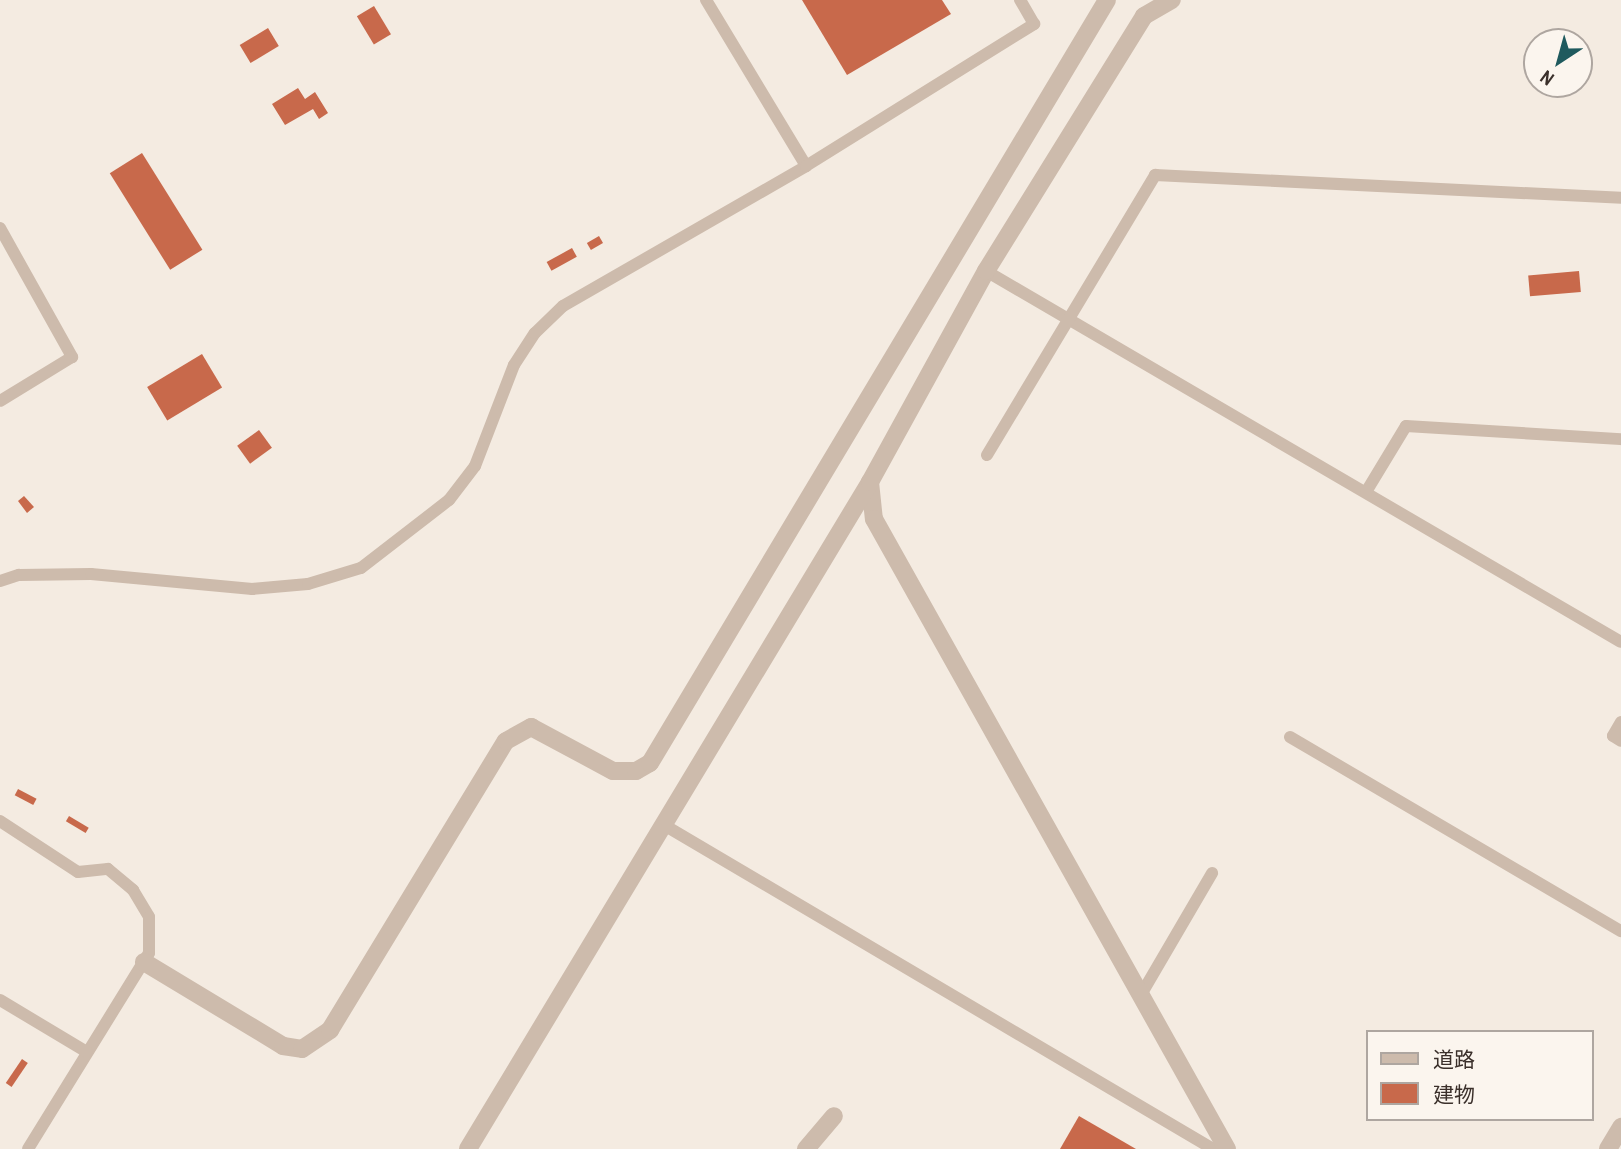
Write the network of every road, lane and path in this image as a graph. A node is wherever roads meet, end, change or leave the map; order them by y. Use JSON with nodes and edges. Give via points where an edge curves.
{"nodes":[{"id":1,"x":706,"y":0,"type":"edge"},
{"id":2,"x":1020,"y":0,"type":"edge"},
{"id":3,"x":1107,"y":0,"type":"edge"},
{"id":4,"x":1172,"y":0,"type":"edge"},
{"id":5,"x":806,"y":166,"type":"junction"},
{"id":6,"x":1621,"y":198,"type":"edge"},
{"id":7,"x":0,"y":228,"type":"edge"},
{"id":8,"x":5,"y":247,"type":"edge"},
{"id":9,"x":986,"y":271,"type":"junction"},
{"id":10,"x":1069,"y":318,"type":"junction"},
{"id":11,"x":0,"y":401,"type":"edge"},
{"id":12,"x":1621,"y":439,"type":"edge"},
{"id":13,"x":987,"y":455,"type":"dead end"},
{"id":14,"x":870,"y":482,"type":"junction"},
{"id":15,"x":1366,"y":492,"type":"junction"},
{"id":16,"x":0,"y":581,"type":"edge"},
{"id":17,"x":1621,"y":642,"type":"edge"},
{"id":18,"x":1621,"y":722,"type":"edge"},
{"id":19,"x":1290,"y":737,"type":"dead end"},
{"id":20,"x":1621,"y":741,"type":"edge"},
{"id":21,"x":0,"y":821,"type":"edge"},
{"id":22,"x":663,"y":825,"type":"junction"},
{"id":23,"x":1212,"y":873,"type":"dead end"},
{"id":24,"x":1621,"y":931,"type":"edge"},
{"id":25,"x":144,"y":962,"type":"junction"},
{"id":26,"x":1142,"y":993,"type":"junction"},
{"id":27,"x":0,"y":1000,"type":"edge"},
{"id":28,"x":87,"y":1052,"type":"junction"},
{"id":29,"x":834,"y":1116,"type":"dead end"},
{"id":30,"x":1621,"y":1127,"type":"edge"},
{"id":31,"x":28,"y":1149,"type":"edge"},
{"id":32,"x":468,"y":1149,"type":"edge"},
{"id":33,"x":806,"y":1149,"type":"edge"},
{"id":34,"x":1213,"y":1149,"type":"edge"},
{"id":35,"x":1227,"y":1149,"type":"edge"},
{"id":36,"x":1608,"y":1149,"type":"edge"}],
"edges":[{"from":1,"to":5,"type":"lane"},
{"from":2,"to":5,"type":"lane","via":[[1034,24]]},
{"from":3,"to":25,"type":"street","via":[[650,763],[636,771],[613,771],[531,726],[506,741],[330,1030],[302,1049],[283,1046]]},
{"from":4,"to":9,"type":"street","via":[[1144,16]]},
{"from":5,"to":16,"type":"lane","via":[[563,306],[535,333],[514,365],[475,466],[449,500],[361,568],[308,583],[252,589],[91,573],[19,575]]},
{"from":6,"to":10,"type":"lane","via":[[1155,175]]},
{"from":7,"to":8,"type":"lane"},
{"from":8,"to":11,"type":"lane","via":[[72,357]]},
{"from":9,"to":10,"type":"lane"},
{"from":9,"to":14,"type":"street"},
{"from":10,"to":13,"type":"lane"},
{"from":10,"to":15,"type":"lane"},
{"from":12,"to":15,"type":"lane","via":[[1406,426]]},
{"from":14,"to":22,"type":"street"},
{"from":14,"to":26,"type":"street","via":[[874,520]]},
{"from":15,"to":17,"type":"lane"},
{"from":18,"to":20,"type":"lane","via":[[1613,736]]},
{"from":19,"to":24,"type":"lane"},
{"from":21,"to":25,"type":"lane","via":[[78,872],[108,869],[133,890],[149,916],[149,953]]},
{"from":22,"to":32,"type":"street"},
{"from":22,"to":34,"type":"lane"},
{"from":23,"to":26,"type":"lane"},
{"from":25,"to":28,"type":"lane"},
{"from":26,"to":35,"type":"street"},
{"from":27,"to":28,"type":"lane"},
{"from":28,"to":31,"type":"lane"},
{"from":29,"to":33,"type":"street"},
{"from":30,"to":36,"type":"street"}]}
